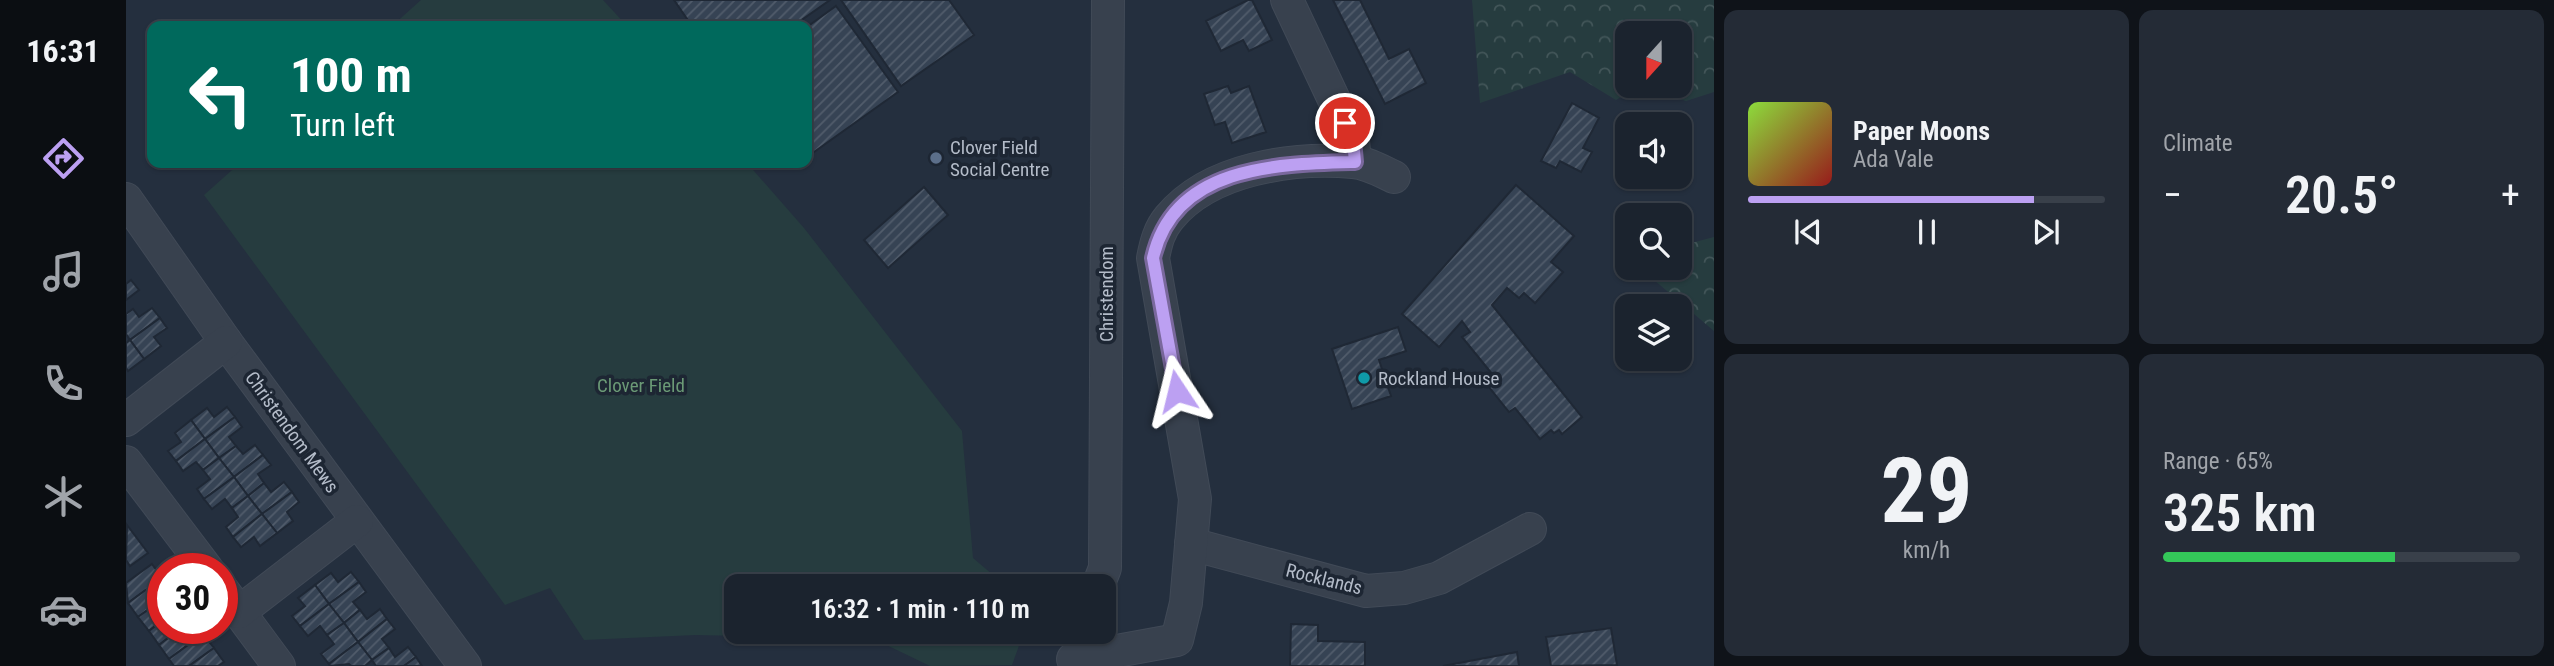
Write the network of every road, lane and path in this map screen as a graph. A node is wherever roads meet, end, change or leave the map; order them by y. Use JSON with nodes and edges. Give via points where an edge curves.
{"nodes":[{"id":1,"x":1108,"y":0,"type":"edge"},
{"id":2,"x":1287,"y":0,"type":"edge"},
{"id":3,"x":1355,"y":162,"type":"junction"},
{"id":4,"x":1394,"y":177,"type":"dead end"},
{"id":5,"x":126,"y":199,"type":"edge"},
{"id":6,"x":226,"y":342,"type":"junction"},
{"id":7,"x":126,"y":420,"type":"edge"},
{"id":8,"x":127,"y":464,"type":"edge"},
{"id":9,"x":357,"y":521,"type":"junction"},
{"id":10,"x":1530,"y":529,"type":"dead end"},
{"id":11,"x":1191,"y":544,"type":"junction"},
{"id":12,"x":195,"y":553,"type":"edge"},
{"id":13,"x":1102,"y":574,"type":"edge"},
{"id":14,"x":238,"y":596,"type":"edge"},
{"id":15,"x":238,"y":610,"type":"edge"},
{"id":16,"x":1075,"y":652,"type":"edge"},
{"id":17,"x":279,"y":666,"type":"edge"},
{"id":18,"x":465,"y":666,"type":"edge"}],
"edges":[{"from":1,"to":13,"type":"street","name":"Christendom"},
{"from":2,"to":3,"type":"street","via":[[1353,140]]},
{"from":3,"to":4,"type":"street"},
{"from":3,"to":11,"type":"street","via":[[1293,163],[1217,181],[1190,198],[1169,218],[1158,237],[1153,258],[1195,499]]},
{"from":5,"to":6,"type":"street","name":"Christendom Mews"},
{"from":6,"to":7,"type":"street"},
{"from":6,"to":9,"type":"street","name":"Christendom Mews"},
{"from":8,"to":12,"type":"street"},
{"from":9,"to":14,"type":"street"},
{"from":9,"to":18,"type":"street","name":"Christendom Mews"},
{"from":10,"to":11,"type":"street","name":"Rocklands","via":[[1438,578],[1404,588],[1367,591]]},
{"from":11,"to":16,"type":"street","via":[[1186,603],[1177,640]]},
{"from":15,"to":17,"type":"street"}]}
